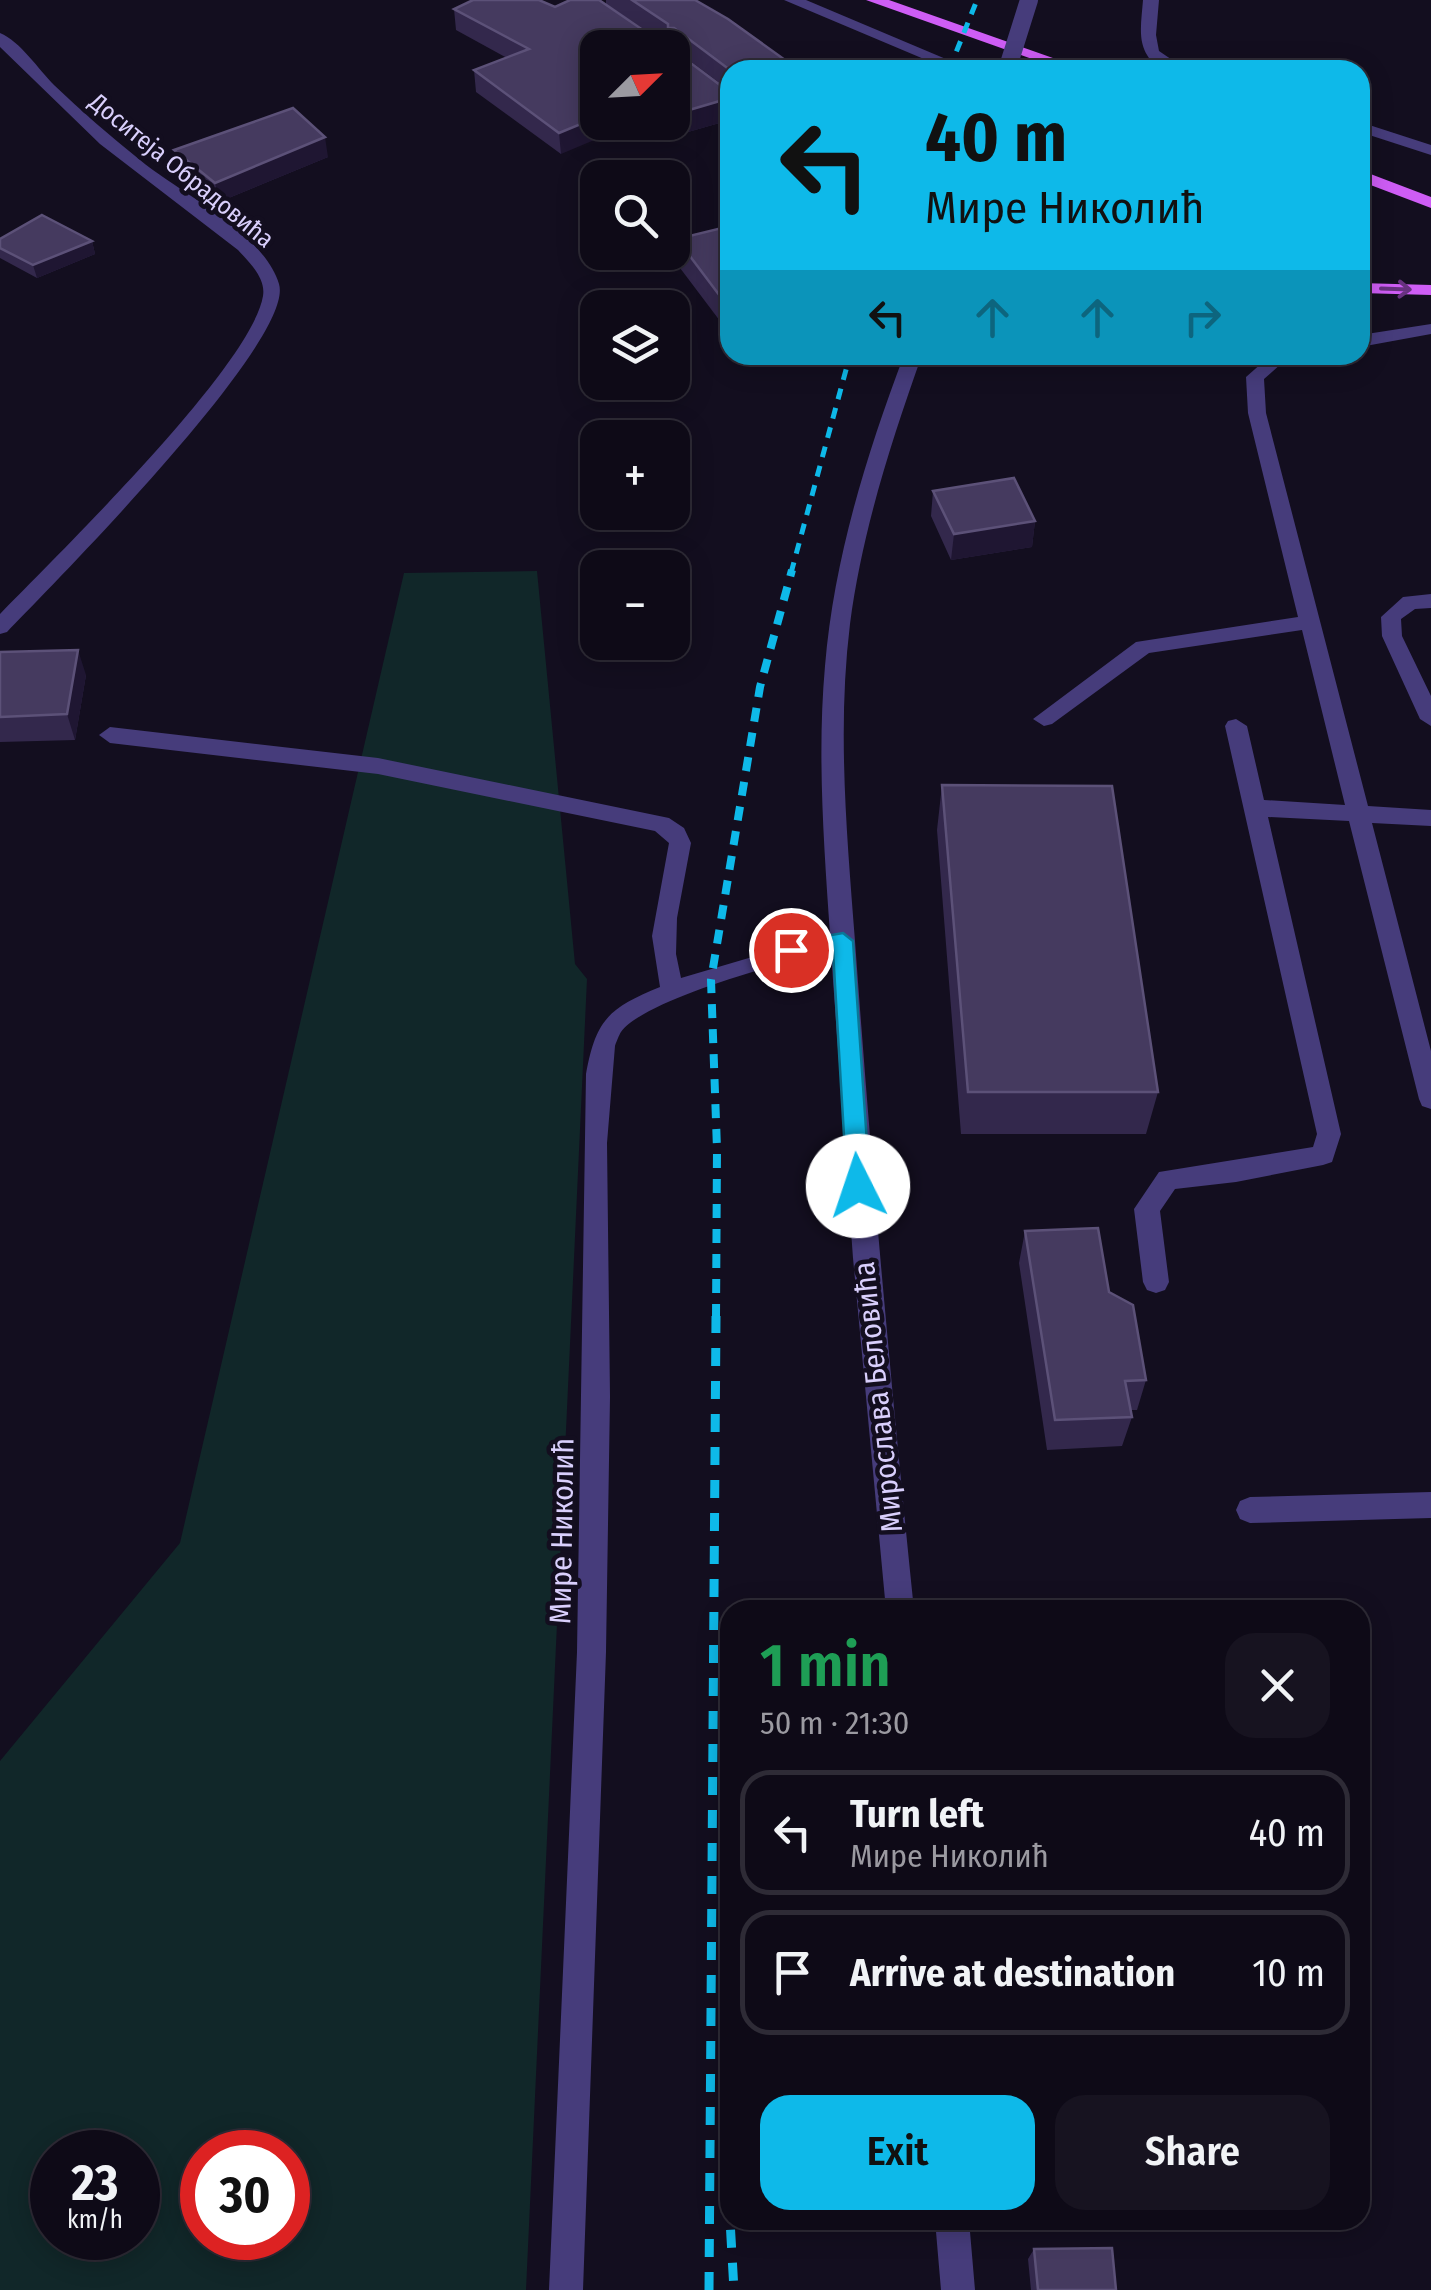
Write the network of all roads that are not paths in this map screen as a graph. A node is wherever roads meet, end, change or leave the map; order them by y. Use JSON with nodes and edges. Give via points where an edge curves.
{"nodes":[{"id":1,"x":792,"y":0,"type":"edge"},
{"id":2,"x":874,"y":0,"type":"edge"},
{"id":3,"x":1029,"y":0,"type":"edge"},
{"id":4,"x":1151,"y":0,"type":"edge"},
{"id":5,"x":0,"y":38,"type":"edge"},
{"id":6,"x":939,"y":60,"type":"edge"},
{"id":7,"x":1010,"y":60,"type":"edge"},
{"id":8,"x":1050,"y":60,"type":"edge"},
{"id":9,"x":1155,"y":60,"type":"edge"},
{"id":10,"x":1370,"y":130,"type":"edge"},
{"id":11,"x":1431,"y":150,"type":"edge"},
{"id":12,"x":1370,"y":178,"type":"edge"},
{"id":13,"x":1431,"y":203,"type":"edge"},
{"id":14,"x":1370,"y":288,"type":"edge"},
{"id":15,"x":1431,"y":290,"type":"edge"},
{"id":16,"x":1431,"y":329,"type":"edge"},
{"id":17,"x":1370,"y":339,"type":"edge"},
{"id":18,"x":909,"y":365,"type":"edge"},
{"id":19,"x":1270,"y":365,"type":"edge"},
{"id":20,"x":1431,"y":601,"type":"edge"},
{"id":21,"x":1310,"y":622,"type":"junction"},
{"id":22,"x":0,"y":627,"type":"edge"},
{"id":23,"x":1044,"y":719,"type":"dead end"},
{"id":24,"x":1431,"y":719,"type":"edge"},
{"id":25,"x":1236,"y":726,"type":"dead end"},
{"id":26,"x":110,"y":735,"type":"dead end"},
{"id":27,"x":1256,"y":808,"type":"junction"},
{"id":28,"x":1358,"y":812,"type":"junction"},
{"id":29,"x":1431,"y":818,"type":"edge"},
{"id":30,"x":843,"y":941,"type":"junction"},
{"id":31,"x":673,"y":991,"type":"junction"},
{"id":32,"x":1431,"y":1099,"type":"edge"},
{"id":33,"x":1156,"y":1282,"type":"dead end"},
{"id":34,"x":1431,"y":1505,"type":"edge"},
{"id":35,"x":1250,"y":1510,"type":"dead end"},
{"id":36,"x":899,"y":1600,"type":"edge"},
{"id":37,"x":953,"y":2230,"type":"edge"},
{"id":38,"x":566,"y":2290,"type":"edge"},
{"id":39,"x":958,"y":2290,"type":"edge"}],
"edges":[{"from":1,"to":6,"type":"street"},
{"from":2,"to":8,"type":"main road"},
{"from":3,"to":7,"type":"street","bridge":true},
{"from":4,"to":9,"type":"street","via":[[1148,50]]},
{"from":5,"to":22,"type":"street","name":"Доситеја Обрадовића","via":[[62,104],[226,231],[265,270],[273,294],[264,320],[185,428]]},
{"from":10,"to":11,"type":"street"},
{"from":12,"to":13,"type":"main road"},
{"from":14,"to":15,"type":"main road","one_way":true},
{"from":16,"to":17,"type":"street"},
{"from":18,"to":30,"type":"street","name":"Мирослава Беловића","via":[[888,418],[842,612],[832,712]]},
{"from":19,"to":21,"type":"street","via":[[1255,377],[1257,413]]},
{"from":20,"to":24,"type":"street","via":[[1410,602],[1392,616],[1392,636]]},
{"from":21,"to":23,"type":"street","via":[[1143,647]]},
{"from":21,"to":28,"type":"street"},
{"from":25,"to":27,"type":"street"},
{"from":26,"to":31,"type":"street","via":[[378,766],[661,824],[680,843],[662,942]]},
{"from":27,"to":28,"type":"street"},
{"from":27,"to":33,"type":"street","via":[[1329,1134],[1323,1155],[1168,1178],[1146,1209]]},
{"from":28,"to":29,"type":"street"},
{"from":28,"to":32,"type":"street"},
{"from":30,"to":31,"type":"street","name":"Мире Николић","via":[[791,950]]},
{"from":30,"to":36,"type":"street","name":"Мирослава Беловића","via":[[861,1222]]},
{"from":31,"to":38,"type":"street","name":"Мире Николић","via":[[615,1018],[598,1066],[595,1589]]},
{"from":34,"to":35,"type":"street"},
{"from":37,"to":39,"type":"street"}]}
